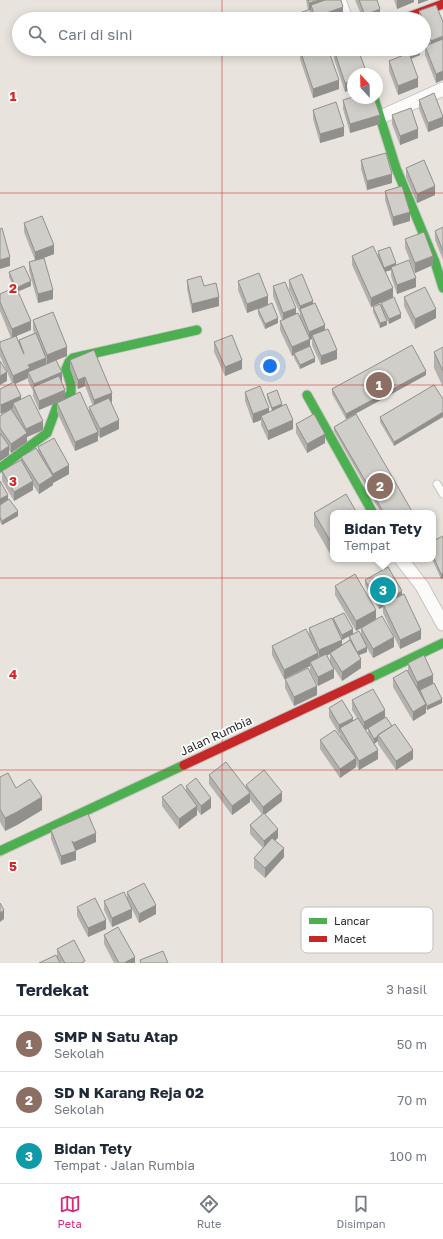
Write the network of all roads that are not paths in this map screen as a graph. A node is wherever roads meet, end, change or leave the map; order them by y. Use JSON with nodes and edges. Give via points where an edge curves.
{"nodes":[{"id":1,"x":339,"y":0,"type":"edge"},
{"id":2,"x":443,"y":4,"type":"edge"},
{"id":3,"x":343,"y":12,"type":"edge"},
{"id":4,"x":422,"y":12,"type":"edge"},
{"id":5,"x":443,"y":89,"type":"edge"},
{"id":6,"x":376,"y":104,"type":"edge"},
{"id":7,"x":381,"y":117,"type":"junction"},
{"id":8,"x":443,"y":288,"type":"edge"},
{"id":9,"x":197,"y":330,"type":"dead end"},
{"id":10,"x":307,"y":395,"type":"dead end"},
{"id":11,"x":0,"y":468,"type":"edge"},
{"id":12,"x":437,"y":484,"type":"dead end"},
{"id":13,"x":443,"y":494,"type":"edge"},
{"id":14,"x":371,"y":510,"type":"edge"},
{"id":15,"x":403,"y":562,"type":"edge"},
{"id":16,"x":443,"y":624,"type":"edge"},
{"id":17,"x":443,"y":643,"type":"edge"},
{"id":18,"x":0,"y":851,"type":"edge"}],
"edges":[{"from":1,"to":3,"type":"street"},
{"from":2,"to":4,"type":"street"},
{"from":5,"to":7,"type":"street"},
{"from":6,"to":7,"type":"street"},
{"from":7,"to":8,"type":"street","via":[[388,146]]},
{"from":9,"to":11,"type":"street","via":[[73,358],[66,366],[71,393],[58,405],[47,433]]},
{"from":10,"to":14,"type":"street"},
{"from":12,"to":13,"type":"lane"},
{"from":15,"to":16,"type":"street","via":[[422,586]]},
{"from":17,"to":18,"type":"street","name":"Jalan Rumbia"}]}
